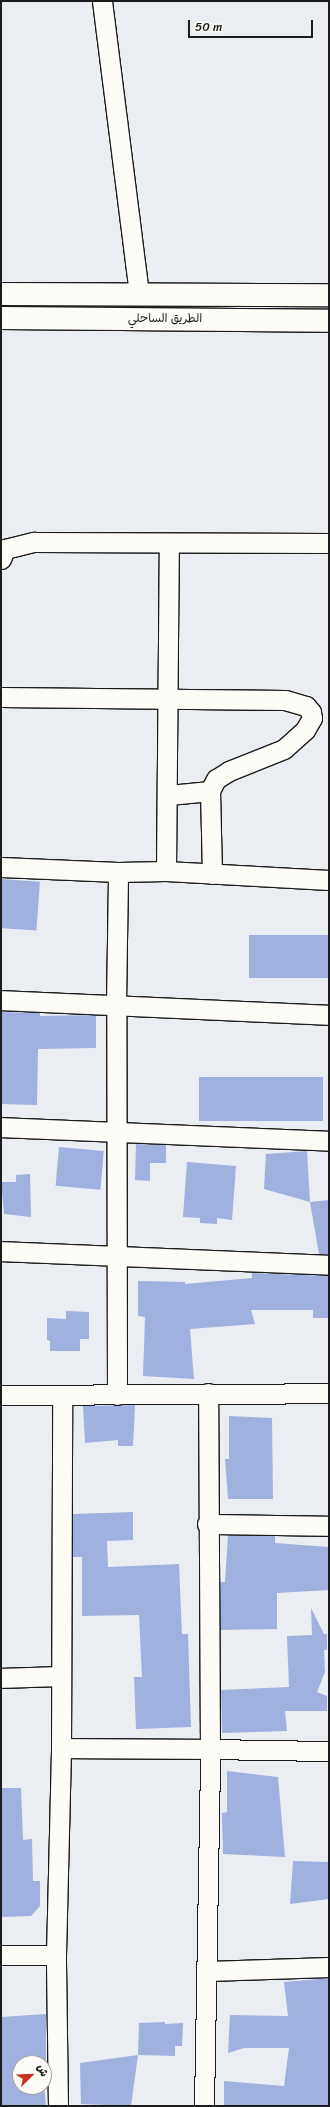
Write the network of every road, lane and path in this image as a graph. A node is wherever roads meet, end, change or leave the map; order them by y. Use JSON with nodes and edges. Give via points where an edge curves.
{"nodes":[{"id":1,"x":102,"y":1,"type":"edge"},
{"id":2,"x":1,"y":294,"type":"edge"},
{"id":3,"x":139,"y":294,"type":"junction"},
{"id":4,"x":329,"y":295,"type":"edge"},
{"id":5,"x":1,"y":318,"type":"edge"},
{"id":6,"x":329,"y":320,"type":"edge"},
{"id":7,"x":329,"y":543,"type":"edge"},
{"id":8,"x":169,"y":544,"type":"junction"},
{"id":9,"x":1,"y":559,"type":"edge"},
{"id":10,"x":1,"y":697,"type":"edge"},
{"id":11,"x":170,"y":698,"type":"junction"},
{"id":12,"x":210,"y":791,"type":"junction"},
{"id":13,"x":169,"y":795,"type":"junction"},
{"id":14,"x":1,"y":867,"type":"edge"},
{"id":15,"x":166,"y":871,"type":"junction"},
{"id":16,"x":118,"y":872,"type":"junction"},
{"id":17,"x":212,"y":874,"type":"junction"},
{"id":18,"x":329,"y":880,"type":"edge"},
{"id":19,"x":1,"y":1000,"type":"edge"},
{"id":20,"x":116,"y":1004,"type":"junction"},
{"id":21,"x":329,"y":1015,"type":"edge"},
{"id":22,"x":1,"y":1127,"type":"edge"},
{"id":23,"x":117,"y":1133,"type":"junction"},
{"id":24,"x":329,"y":1141,"type":"edge"},
{"id":25,"x":1,"y":1250,"type":"edge"},
{"id":26,"x":116,"y":1255,"type":"junction"},
{"id":27,"x":329,"y":1265,"type":"edge"},
{"id":28,"x":208,"y":1393,"type":"junction"},
{"id":29,"x":329,"y":1393,"type":"edge"},
{"id":30,"x":1,"y":1395,"type":"edge"},
{"id":31,"x":117,"y":1395,"type":"junction"},
{"id":32,"x":62,"y":1396,"type":"junction"},
{"id":33,"x":207,"y":1524,"type":"junction"},
{"id":34,"x":329,"y":1526,"type":"edge"},
{"id":35,"x":60,"y":1676,"type":"junction"},
{"id":36,"x":1,"y":1678,"type":"edge"},
{"id":37,"x":61,"y":1748,"type":"junction"},
{"id":38,"x":210,"y":1749,"type":"junction"},
{"id":39,"x":329,"y":1751,"type":"edge"},
{"id":40,"x":1,"y":1955,"type":"edge"},
{"id":41,"x":56,"y":1955,"type":"junction"},
{"id":42,"x":329,"y":1967,"type":"edge"},
{"id":43,"x":208,"y":1972,"type":"junction"},
{"id":44,"x":58,"y":2106,"type":"edge"},
{"id":45,"x":204,"y":2106,"type":"edge"}],
"edges":[{"from":1,"to":3,"type":"street"},
{"from":2,"to":3,"type":"highway","name":"الطريق الساحلي"},
{"from":3,"to":4,"type":"highway","name":"الطريق الساحلي"},
{"from":5,"to":6,"type":"highway","name":"الطريق الساحلي"},
{"from":7,"to":8,"type":"street"},
{"from":8,"to":9,"type":"street","via":[[34,542],[5,549]]},
{"from":8,"to":11,"type":"street"},
{"from":10,"to":11,"type":"street"},
{"from":11,"to":12,"type":"street","via":[[285,700],[306,706],[311,712],[312,718],[305,730],[284,750],[229,771],[216,779]]},
{"from":11,"to":13,"type":"street"},
{"from":12,"to":13,"type":"street"},
{"from":12,"to":17,"type":"street"},
{"from":13,"to":15,"type":"street"},
{"from":14,"to":16,"type":"street"},
{"from":15,"to":16,"type":"street"},
{"from":15,"to":17,"type":"street"},
{"from":16,"to":20,"type":"street"},
{"from":17,"to":18,"type":"street"},
{"from":19,"to":20,"type":"street"},
{"from":20,"to":21,"type":"street"},
{"from":20,"to":23,"type":"street"},
{"from":22,"to":23,"type":"street"},
{"from":23,"to":24,"type":"street"},
{"from":23,"to":26,"type":"street"},
{"from":25,"to":26,"type":"street"},
{"from":26,"to":27,"type":"street"},
{"from":26,"to":31,"type":"street"},
{"from":28,"to":29,"type":"street"},
{"from":28,"to":31,"type":"street"},
{"from":28,"to":33,"type":"street"},
{"from":30,"to":32,"type":"street"},
{"from":31,"to":32,"type":"street"},
{"from":32,"to":35,"type":"street"},
{"from":33,"to":34,"type":"street"},
{"from":33,"to":38,"type":"street"},
{"from":35,"to":36,"type":"street"},
{"from":35,"to":37,"type":"street"},
{"from":37,"to":38,"type":"street"},
{"from":37,"to":41,"type":"street"},
{"from":38,"to":39,"type":"street"},
{"from":38,"to":43,"type":"street"},
{"from":40,"to":41,"type":"street"},
{"from":41,"to":44,"type":"street"},
{"from":42,"to":43,"type":"street"},
{"from":43,"to":45,"type":"street"}]}
